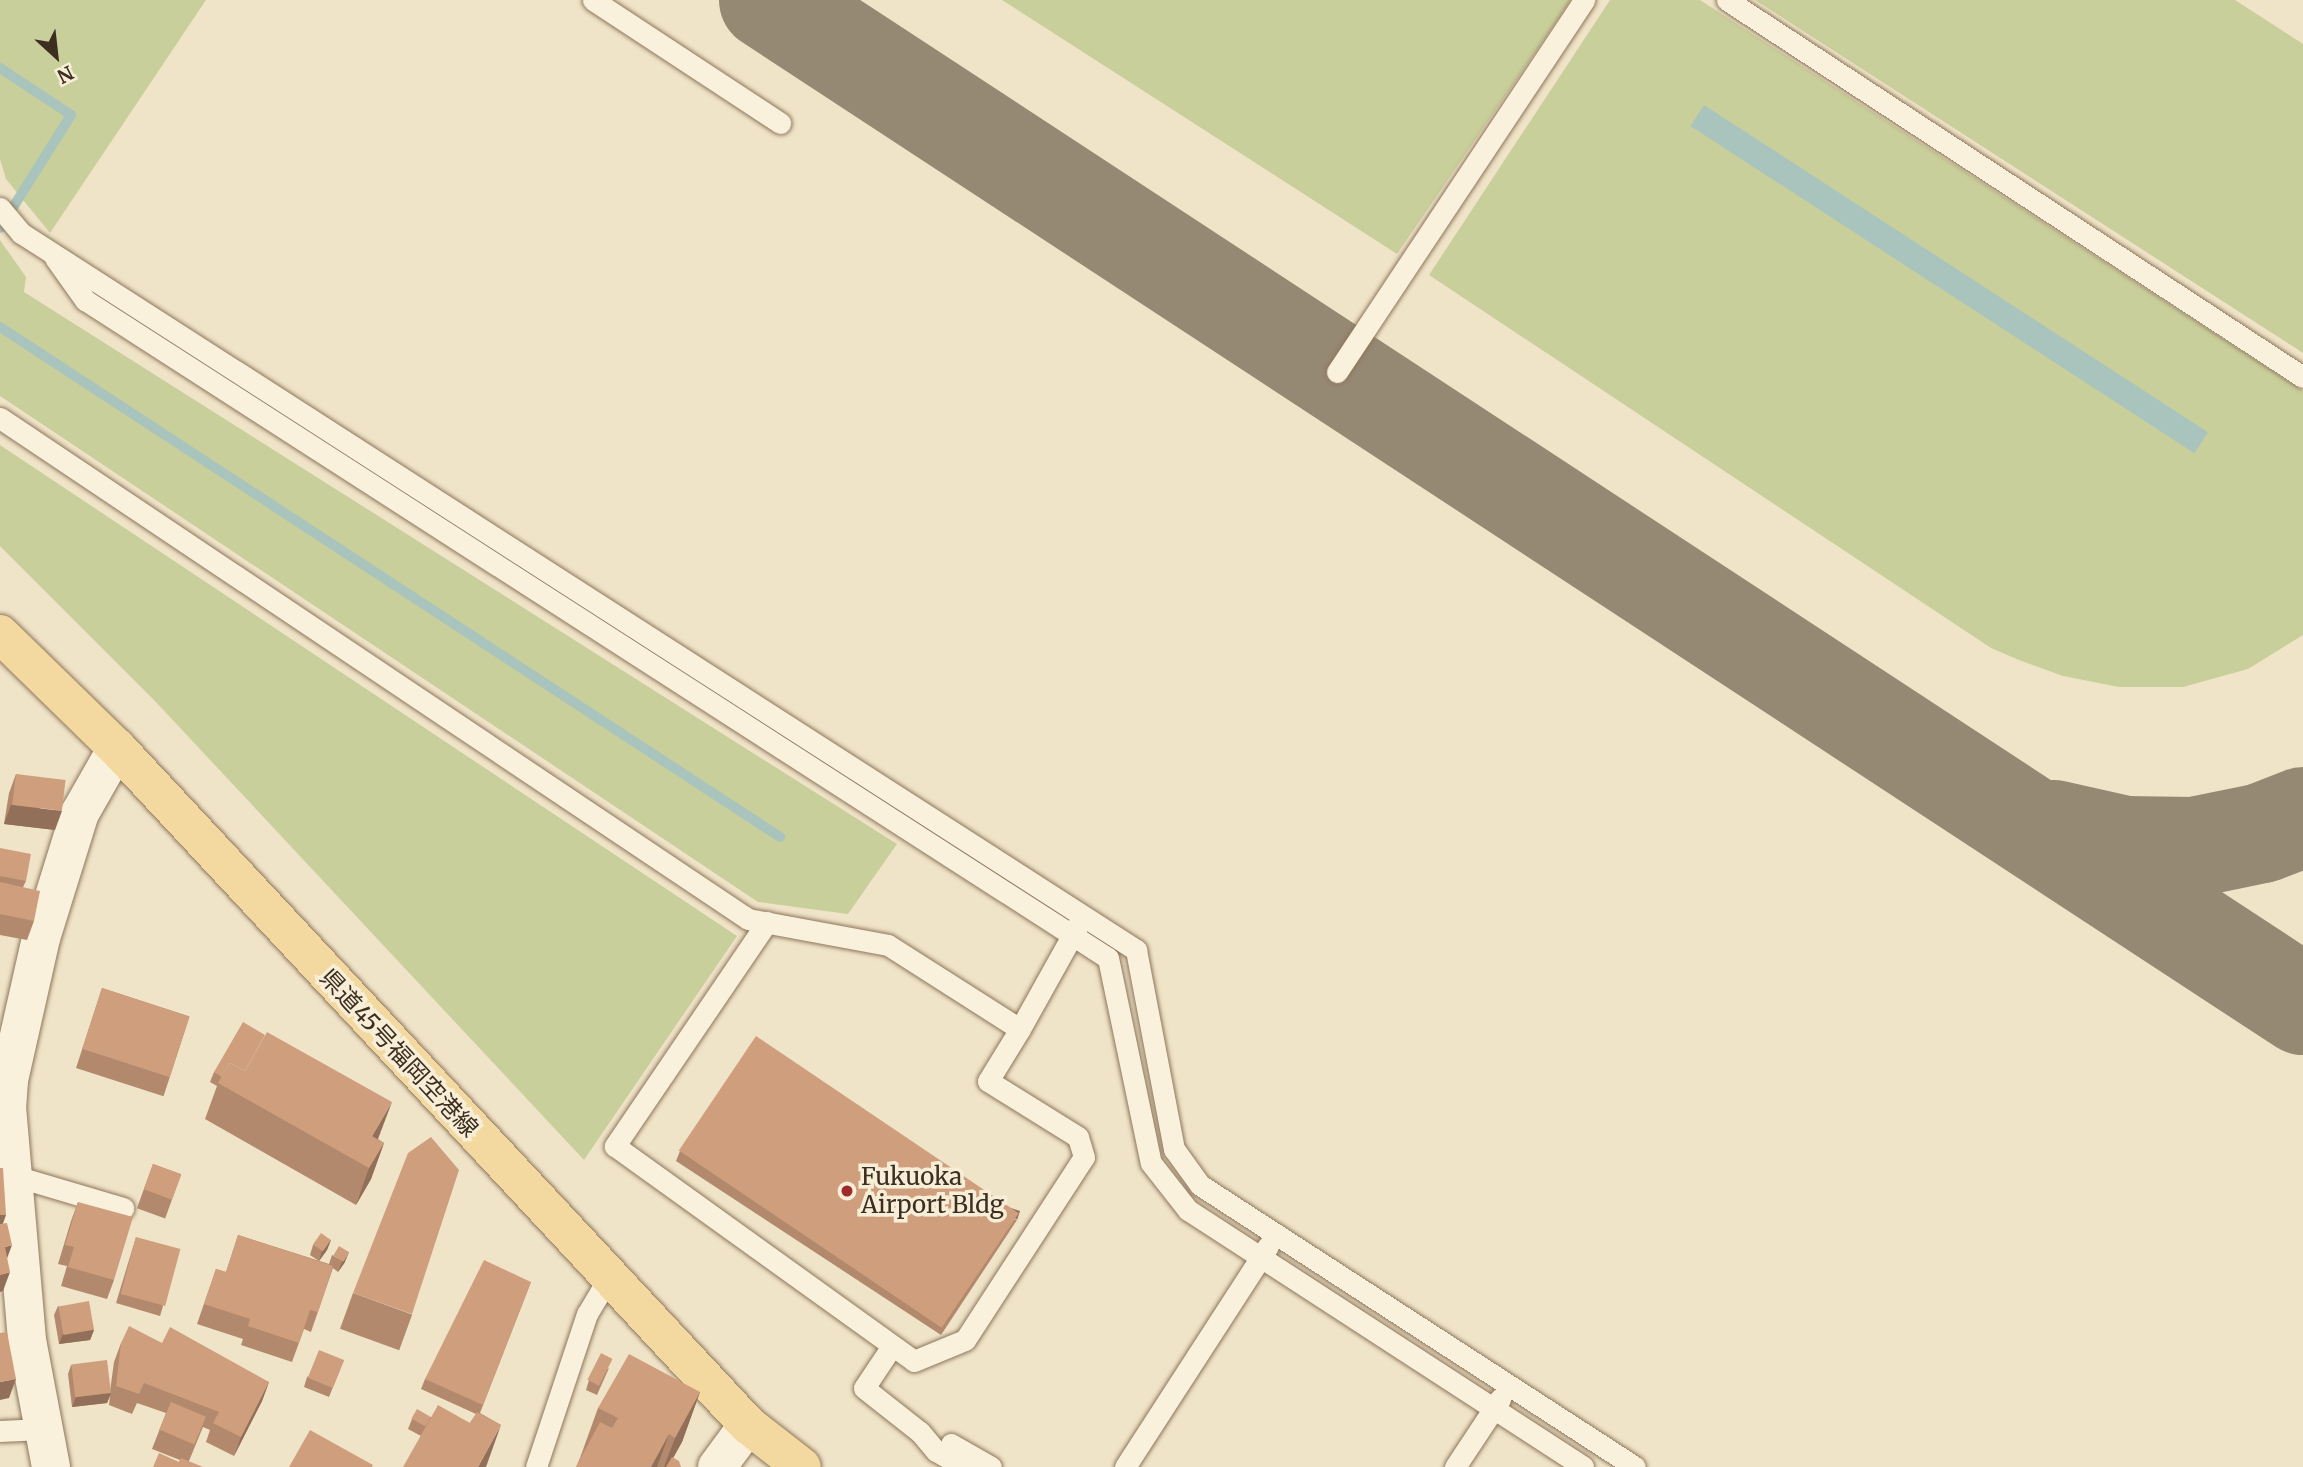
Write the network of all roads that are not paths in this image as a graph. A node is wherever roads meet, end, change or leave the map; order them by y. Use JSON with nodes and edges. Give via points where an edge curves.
{"nodes":[{"id":1,"x":593,"y":0,"type":"edge"},
{"id":2,"x":1584,"y":0,"type":"edge"},
{"id":3,"x":1727,"y":0,"type":"edge"},
{"id":4,"x":780,"y":123,"type":"dead end"},
{"id":5,"x":0,"y":208,"type":"edge"},
{"id":6,"x":47,"y":248,"type":"junction"},
{"id":7,"x":1336,"y":372,"type":"dead end"},
{"id":8,"x":2303,"y":377,"type":"edge"},
{"id":9,"x":0,"y":418,"type":"edge"},
{"id":10,"x":0,"y":634,"type":"edge"},
{"id":11,"x":117,"y":748,"type":"junction"},
{"id":12,"x":1083,"y":916,"type":"junction"},
{"id":13,"x":767,"y":922,"type":"junction"},
{"id":14,"x":1072,"y":936,"type":"junction"},
{"id":15,"x":1020,"y":1029,"type":"junction"},
{"id":16,"x":5,"y":1081,"type":"edge"},
{"id":17,"x":15,"y":1176,"type":"junction"},
{"id":18,"x":123,"y":1208,"type":"dead end"},
{"id":19,"x":1276,"y":1234,"type":"junction"},
{"id":20,"x":1261,"y":1257,"type":"junction"},
{"id":21,"x":609,"y":1277,"type":"junction"},
{"id":22,"x":12,"y":1307,"type":"edge"},
{"id":23,"x":892,"y":1346,"type":"junction"},
{"id":24,"x":1508,"y":1385,"type":"junction"},
{"id":25,"x":1494,"y":1409,"type":"junction"},
{"id":26,"x":748,"y":1425,"type":"junction"},
{"id":27,"x":42,"y":1429,"type":"junction"},
{"id":28,"x":0,"y":1431,"type":"edge"},
{"id":29,"x":919,"y":1432,"type":"junction"},
{"id":30,"x":797,"y":1465,"type":"edge"},
{"id":31,"x":51,"y":1467,"type":"edge"},
{"id":32,"x":536,"y":1467,"type":"edge"},
{"id":33,"x":717,"y":1467,"type":"edge"},
{"id":34,"x":964,"y":1467,"type":"edge"},
{"id":35,"x":991,"y":1467,"type":"edge"},
{"id":36,"x":1125,"y":1467,"type":"edge"},
{"id":37,"x":1455,"y":1467,"type":"edge"},
{"id":38,"x":1583,"y":1467,"type":"edge"},
{"id":39,"x":1635,"y":1467,"type":"edge"}],
"edges":[{"from":1,"to":4,"type":"lane"},
{"from":2,"to":7,"type":"lane"},
{"from":3,"to":8,"type":"lane"},
{"from":5,"to":6,"type":"lane","via":[[21,233]]},
{"from":6,"to":12,"type":"lane"},
{"from":6,"to":14,"type":"lane","via":[[85,299]]},
{"from":9,"to":13,"type":"lane","via":[[748,919]]},
{"from":10,"to":11,"type":"main road","name":"県道45号福岡空港線"},
{"from":11,"to":16,"type":"street","via":[[80,813],[41,938]]},
{"from":11,"to":21,"type":"main road","name":"県道45号福岡空港線"},
{"from":12,"to":14,"type":"lane"},
{"from":12,"to":19,"type":"lane","via":[[1136,950],[1174,1149],[1186,1170],[1200,1185]]},
{"from":13,"to":15,"type":"lane","via":[[888,945]]},
{"from":13,"to":23,"type":"lane","via":[[615,1146]]},
{"from":14,"to":15,"type":"lane"},
{"from":14,"to":20,"type":"lane","via":[[1108,958],[1151,1163],[1188,1210]]},
{"from":15,"to":23,"type":"lane","via":[[988,1081],[1078,1137],[1084,1157],[965,1340],[914,1361]]},
{"from":16,"to":17,"type":"street"},
{"from":17,"to":18,"type":"lane"},
{"from":17,"to":22,"type":"street"},
{"from":19,"to":20,"type":"lane"},
{"from":19,"to":24,"type":"lane"},
{"from":20,"to":25,"type":"lane"},
{"from":20,"to":36,"type":"lane"},
{"from":21,"to":26,"type":"main road","name":"県道45号福岡空港線"},
{"from":21,"to":32,"type":"lane","via":[[587,1314]]},
{"from":22,"to":27,"type":"street"},
{"from":23,"to":29,"type":"lane","via":[[864,1388]]},
{"from":24,"to":25,"type":"lane"},
{"from":24,"to":39,"type":"lane"},
{"from":25,"to":37,"type":"lane"},
{"from":25,"to":38,"type":"lane"},
{"from":26,"to":30,"type":"main road","name":"県道45号福岡空港線"},
{"from":26,"to":33,"type":"street"},
{"from":27,"to":28,"type":"lane"},
{"from":27,"to":31,"type":"street"},
{"from":29,"to":34,"type":"lane","via":[[936,1451]]},
{"from":29,"to":35,"type":"lane"}]}
